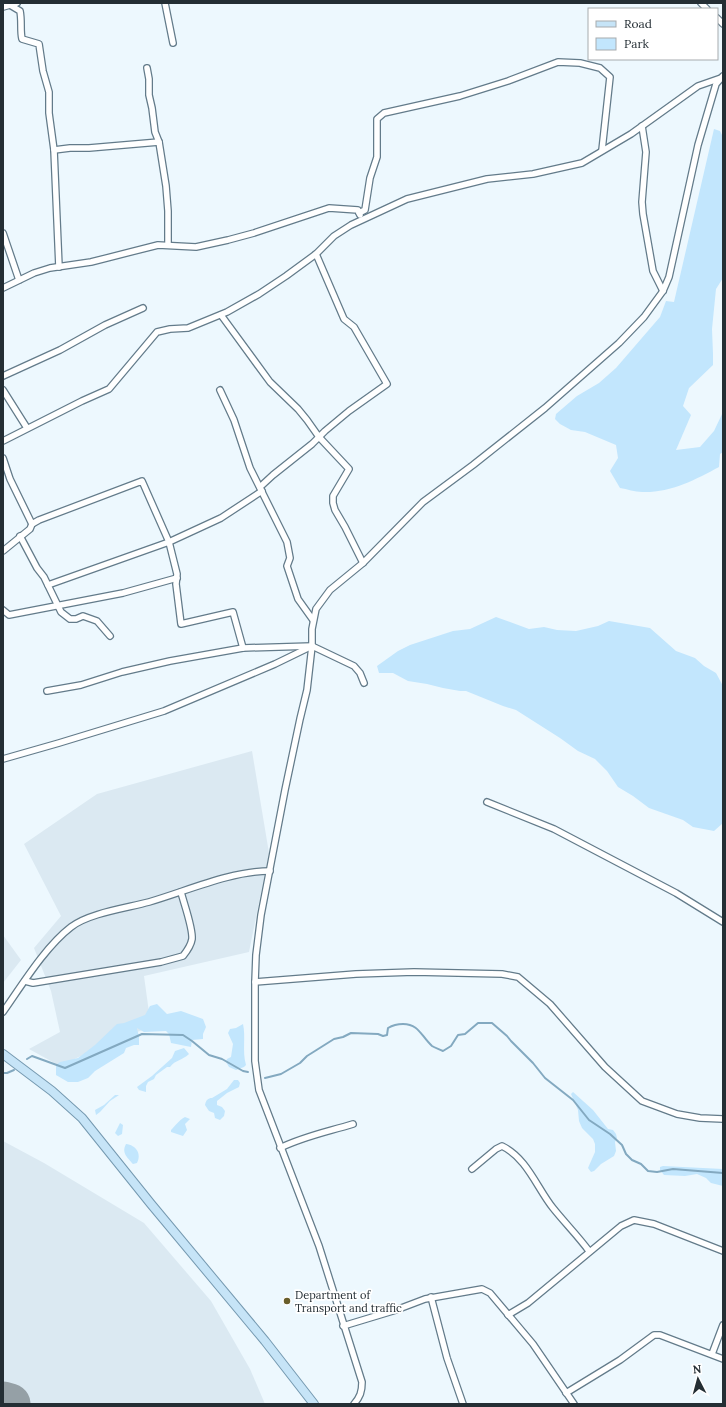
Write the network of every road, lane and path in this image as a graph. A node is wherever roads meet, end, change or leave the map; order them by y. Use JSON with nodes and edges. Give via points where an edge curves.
{"nodes":[{"id":1,"x":17,"y":3,"type":"edge"},
{"id":2,"x":165,"y":3,"type":"edge"},
{"id":3,"x":10,"y":5,"type":"junction"},
{"id":4,"x":3,"y":7,"type":"edge"},
{"id":5,"x":173,"y":43,"type":"dead end"},
{"id":6,"x":147,"y":68,"type":"dead end"},
{"id":7,"x":722,"y":77,"type":"edge"},
{"id":8,"x":642,"y":126,"type":"junction"},
{"id":9,"x":159,"y":142,"type":"junction"},
{"id":10,"x":54,"y":150,"type":"junction"},
{"id":11,"x":602,"y":150,"type":"junction"},
{"id":12,"x":359,"y":213,"type":"junction"},
{"id":13,"x":361,"y":220,"type":"junction"},
{"id":14,"x":3,"y":233,"type":"edge"},
{"id":15,"x":168,"y":244,"type":"junction"},
{"id":16,"x":316,"y":254,"type":"junction"},
{"id":17,"x":59,"y":267,"type":"junction"},
{"id":18,"x":19,"y":280,"type":"junction"},
{"id":19,"x":3,"y":288,"type":"edge"},
{"id":20,"x":663,"y":292,"type":"junction"},
{"id":21,"x":143,"y":308,"type":"dead end"},
{"id":22,"x":221,"y":315,"type":"junction"},
{"id":23,"x":3,"y":376,"type":"edge"},
{"id":24,"x":3,"y":390,"type":"edge"},
{"id":25,"x":220,"y":390,"type":"dead end"},
{"id":26,"x":28,"y":428,"type":"junction"},
{"id":27,"x":319,"y":437,"type":"junction"},
{"id":28,"x":3,"y":441,"type":"edge"},
{"id":29,"x":3,"y":458,"type":"edge"},
{"id":30,"x":261,"y":489,"type":"junction"},
{"id":31,"x":32,"y":524,"type":"junction"},
{"id":32,"x":20,"y":536,"type":"junction"},
{"id":33,"x":169,"y":542,"type":"junction"},
{"id":34,"x":3,"y":551,"type":"edge"},
{"id":35,"x":363,"y":563,"type":"junction"},
{"id":36,"x":177,"y":578,"type":"junction"},
{"id":37,"x":48,"y":585,"type":"junction"},
{"id":38,"x":57,"y":605,"type":"junction"},
{"id":39,"x":3,"y":610,"type":"edge"},
{"id":40,"x":314,"y":620,"type":"junction"},
{"id":41,"x":110,"y":636,"type":"dead end"},
{"id":42,"x":312,"y":646,"type":"junction"},
{"id":43,"x":243,"y":648,"type":"junction"},
{"id":44,"x":364,"y":683,"type":"dead end"},
{"id":45,"x":48,"y":691,"type":"dead end"},
{"id":46,"x":3,"y":759,"type":"edge"},
{"id":47,"x":487,"y":802,"type":"dead end"},
{"id":48,"x":270,"y":870,"type":"junction"},
{"id":49,"x":181,"y":892,"type":"junction"},
{"id":50,"x":723,"y":922,"type":"edge"},
{"id":51,"x":25,"y":980,"type":"junction"},
{"id":52,"x":255,"y":982,"type":"junction"},
{"id":53,"x":3,"y":1012,"type":"edge"},
{"id":54,"x":3,"y":1054,"type":"edge"},
{"id":55,"x":723,"y":1119,"type":"edge"},
{"id":56,"x":353,"y":1124,"type":"dead end"},
{"id":57,"x":280,"y":1148,"type":"junction"},
{"id":58,"x":472,"y":1169,"type":"dead end"},
{"id":59,"x":589,"y":1251,"type":"junction"},
{"id":60,"x":723,"y":1251,"type":"edge"},
{"id":61,"x":431,"y":1298,"type":"junction"},
{"id":62,"x":508,"y":1315,"type":"junction"},
{"id":63,"x":723,"y":1325,"type":"edge"},
{"id":64,"x":343,"y":1326,"type":"junction"},
{"id":65,"x":712,"y":1354,"type":"junction"},
{"id":66,"x":723,"y":1359,"type":"edge"},
{"id":67,"x":566,"y":1393,"type":"junction"},
{"id":68,"x":314,"y":1404,"type":"edge"},
{"id":69,"x":354,"y":1404,"type":"edge"},
{"id":70,"x":463,"y":1404,"type":"edge"},
{"id":71,"x":574,"y":1404,"type":"edge"}],
"edges":[{"from":1,"to":3,"type":"street"},
{"from":2,"to":5,"type":"street"},
{"from":3,"to":4,"type":"street"},
{"from":3,"to":10,"type":"street","via":[[20,11],[22,39],[39,44],[49,92]]},
{"from":6,"to":9,"type":"street","via":[[150,79],[149,95]]},
{"from":7,"to":8,"type":"street","via":[[698,86]]},
{"from":7,"to":20,"type":"street","via":[[716,84],[698,146],[669,277]]},
{"from":8,"to":11,"type":"street"},
{"from":8,"to":20,"type":"street","via":[[646,152],[643,214],[653,271]]},
{"from":9,"to":10,"type":"street"},
{"from":9,"to":15,"type":"street","via":[[168,205]]},
{"from":10,"to":17,"type":"street"},
{"from":11,"to":12,"type":"street","via":[[610,77],[600,68],[580,63],[558,62],[460,96],[384,113],[377,119],[377,156],[370,178],[365,210]]},
{"from":11,"to":13,"type":"street","via":[[582,162],[569,166],[487,180],[407,199]]},
{"from":12,"to":13,"type":"street"},
{"from":12,"to":15,"type":"street","via":[[358,210],[329,208],[228,240],[196,246]]},
{"from":13,"to":16,"type":"street","via":[[334,236]]},
{"from":14,"to":18,"type":"street"},
{"from":15,"to":17,"type":"street","via":[[158,244],[91,262]]},
{"from":16,"to":22,"type":"street","via":[[259,294]]},
{"from":16,"to":27,"type":"street","via":[[344,319],[354,327],[387,384],[349,411]]},
{"from":17,"to":18,"type":"street","via":[[34,273]]},
{"from":18,"to":19,"type":"street"},
{"from":20,"to":35,"type":"street","via":[[619,343],[545,408],[423,502]]},
{"from":21,"to":23,"type":"street"},
{"from":22,"to":26,"type":"street","via":[[188,328],[158,332],[109,389]]},
{"from":22,"to":27,"type":"street","via":[[270,382],[307,420]]},
{"from":24,"to":26,"type":"street"},
{"from":25,"to":30,"type":"street","via":[[234,420],[250,468]]},
{"from":26,"to":28,"type":"street"},
{"from":27,"to":30,"type":"street","via":[[273,475]]},
{"from":27,"to":35,"type":"street","via":[[349,469],[333,496],[333,503]]},
{"from":29,"to":31,"type":"street","via":[[10,479]]},
{"from":30,"to":33,"type":"street","via":[[221,518]]},
{"from":30,"to":40,"type":"street","via":[[287,542],[290,558],[287,566],[298,599]]},
{"from":31,"to":32,"type":"street","via":[[30,529]]},
{"from":31,"to":33,"type":"street","via":[[142,481]]},
{"from":32,"to":34,"type":"street"},
{"from":32,"to":37,"type":"street"},
{"from":33,"to":36,"type":"street"},
{"from":33,"to":37,"type":"street"},
{"from":35,"to":40,"type":"street","via":[[330,590],[316,609]]},
{"from":36,"to":38,"type":"street","via":[[123,593]]},
{"from":36,"to":43,"type":"street","via":[[180,624],[232,612]]},
{"from":37,"to":38,"type":"street"},
{"from":38,"to":39,"type":"street","via":[[9,615]]},
{"from":38,"to":41,"type":"street","via":[[60,612],[70,619],[83,616],[97,621]]},
{"from":40,"to":42,"type":"street"},
{"from":42,"to":43,"type":"street"},
{"from":42,"to":44,"type":"street","via":[[354,666]]},
{"from":42,"to":46,"type":"street","via":[[164,711]]},
{"from":42,"to":48,"type":"street","via":[[307,690]]},
{"from":43,"to":45,"type":"street","via":[[170,661],[81,685]]},
{"from":47,"to":50,"type":"street","via":[[554,829],[676,893]]},
{"from":48,"to":49,"type":"street","via":[[253,871]]},
{"from":48,"to":52,"type":"street","via":[[261,915]]},
{"from":49,"to":51,"type":"street","via":[[91,917],[72,926]]},
{"from":49,"to":51,"type":"street","via":[[192,940],[183,956],[117,970],[33,983]]},
{"from":51,"to":53,"type":"street"},
{"from":52,"to":55,"type":"street","via":[[414,972],[502,974],[518,977],[550,1004],[605,1067],[642,1101],[677,1114]]},
{"from":52,"to":57,"type":"street","via":[[255,1061],[259,1090]]},
{"from":54,"to":68,"type":"main road","via":[[52,1091],[82,1118]]},
{"from":56,"to":57,"type":"street","via":[[319,1133]]},
{"from":57,"to":64,"type":"street","via":[[319,1246]]},
{"from":58,"to":59,"type":"street","via":[[496,1149],[502,1146],[507,1149],[517,1157],[552,1207]]},
{"from":59,"to":60,"type":"street","via":[[621,1226],[634,1220],[654,1224]]},
{"from":59,"to":62,"type":"street","via":[[528,1303]]},
{"from":61,"to":62,"type":"street","via":[[482,1289],[490,1293]]},
{"from":61,"to":64,"type":"street"},
{"from":61,"to":70,"type":"street","via":[[447,1358]]},
{"from":62,"to":67,"type":"street","via":[[533,1344]]},
{"from":63,"to":65,"type":"street"},
{"from":64,"to":69,"type":"street","via":[[362,1382],[360,1397]]},
{"from":65,"to":66,"type":"street"},
{"from":65,"to":67,"type":"street","via":[[654,1335],[620,1360]]},
{"from":67,"to":71,"type":"street"}]}
